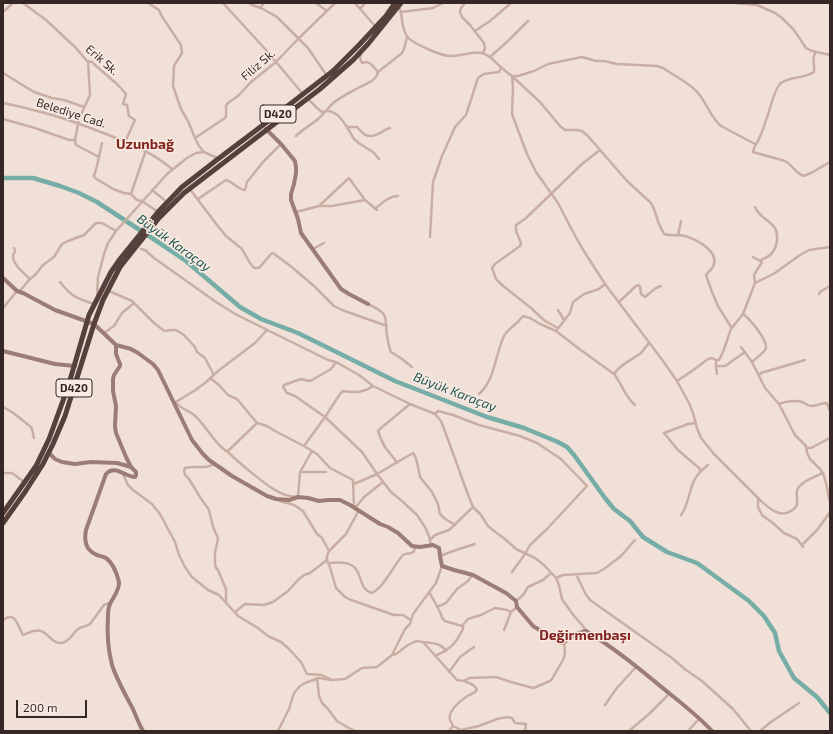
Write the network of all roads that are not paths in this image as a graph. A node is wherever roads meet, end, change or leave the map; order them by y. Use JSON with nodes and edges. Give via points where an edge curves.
{"nodes":[{"id":1,"x":13,"y":3,"type":"edge"},
{"id":2,"x":23,"y":3,"type":"edge"},
{"id":3,"x":148,"y":3,"type":"edge"},
{"id":4,"x":223,"y":3,"type":"edge"},
{"id":5,"x":249,"y":3,"type":"edge"},
{"id":6,"x":264,"y":3,"type":"edge"},
{"id":7,"x":316,"y":3,"type":"edge"},
{"id":8,"x":335,"y":3,"type":"edge"},
{"id":9,"x":355,"y":3,"type":"edge"},
{"id":10,"x":365,"y":3,"type":"edge"},
{"id":11,"x":443,"y":3,"type":"edge"},
{"id":12,"x":465,"y":3,"type":"edge"},
{"id":13,"x":511,"y":3,"type":"edge"},
{"id":14,"x":735,"y":3,"type":"edge"},
{"id":15,"x":398,"y":4,"type":"edge"},
{"id":16,"x":260,"y":8,"type":"junction"},
{"id":17,"x":360,"y":9,"type":"junction"},
{"id":18,"x":327,"y":11,"type":"junction"},
{"id":19,"x":3,"y":12,"type":"edge"},
{"id":20,"x":401,"y":12,"type":"junction"},
{"id":21,"x":528,"y":21,"type":"dead end"},
{"id":22,"x":376,"y":27,"type":"junction"},
{"id":23,"x":475,"y":32,"type":"junction"},
{"id":24,"x":407,"y":37,"type":"junction"},
{"id":25,"x":298,"y":39,"type":"junction"},
{"id":26,"x":361,"y":51,"type":"junction"},
{"id":27,"x":816,"y":52,"type":"junction"},
{"id":28,"x":483,"y":53,"type":"junction"},
{"id":29,"x":830,"y":55,"type":"edge"},
{"id":30,"x":490,"y":57,"type":"junction"},
{"id":31,"x":88,"y":61,"type":"junction"},
{"id":32,"x":276,"y":62,"type":"junction"},
{"id":33,"x":500,"y":68,"type":"junction"},
{"id":34,"x":378,"y":72,"type":"junction"},
{"id":35,"x":3,"y":73,"type":"edge"},
{"id":36,"x":327,"y":76,"type":"junction"},
{"id":37,"x":512,"y":76,"type":"junction"},
{"id":38,"x":306,"y":97,"type":"junction"},
{"id":39,"x":3,"y":103,"type":"edge"},
{"id":40,"x":84,"y":107,"type":"junction"},
{"id":41,"x":327,"y":110,"type":"junction"},
{"id":42,"x":3,"y":119,"type":"edge"},
{"id":43,"x":78,"y":124,"type":"junction"},
{"id":44,"x":347,"y":127,"type":"junction"},
{"id":45,"x":390,"y":128,"type":"dead end"},
{"id":46,"x":266,"y":129,"type":"junction"},
{"id":47,"x":296,"y":136,"type":"dead end"},
{"id":48,"x":195,"y":138,"type":"junction"},
{"id":49,"x":76,"y":140,"type":"junction"},
{"id":50,"x":125,"y":142,"type":"junction"},
{"id":51,"x":102,"y":143,"type":"dead end"},
{"id":52,"x":281,"y":144,"type":"junction"},
{"id":53,"x":755,"y":144,"type":"junction"},
{"id":54,"x":146,"y":150,"type":"junction"},
{"id":55,"x":600,"y":150,"type":"junction"},
{"id":56,"x":204,"y":152,"type":"junction"},
{"id":57,"x":99,"y":158,"type":"junction"},
{"id":58,"x":218,"y":159,"type":"junction"},
{"id":59,"x":379,"y":159,"type":"dead end"},
{"id":60,"x":830,"y":162,"type":"edge"},
{"id":61,"x":172,"y":169,"type":"junction"},
{"id":62,"x":189,"y":188,"type":"junction"},
{"id":63,"x":152,"y":190,"type":"junction"},
{"id":64,"x":131,"y":194,"type":"junction"},
{"id":65,"x":552,"y":194,"type":"junction"},
{"id":66,"x":398,"y":196,"type":"dead end"},
{"id":67,"x":198,"y":199,"type":"junction"},
{"id":68,"x":365,"y":200,"type":"junction"},
{"id":69,"x":141,"y":203,"type":"junction"},
{"id":70,"x":167,"y":203,"type":"junction"},
{"id":71,"x":319,"y":206,"type":"junction"},
{"id":72,"x":755,"y":207,"type":"dead end"},
{"id":73,"x":158,"y":212,"type":"junction"},
{"id":74,"x":295,"y":212,"type":"junction"},
{"id":75,"x":157,"y":218,"type":"junction"},
{"id":76,"x":681,"y":221,"type":"dead end"},
{"id":77,"x":116,"y":231,"type":"junction"},
{"id":78,"x":678,"y":236,"type":"junction"},
{"id":79,"x":430,"y":237,"type":"dead end"},
{"id":80,"x":324,"y":244,"type":"dead end"},
{"id":81,"x":133,"y":247,"type":"junction"},
{"id":82,"x":830,"y":247,"type":"edge"},
{"id":83,"x":14,"y":248,"type":"dead end"},
{"id":84,"x":142,"y":249,"type":"dead end"},
{"id":85,"x":313,"y":250,"type":"junction"},
{"id":86,"x":753,"y":257,"type":"dead end"},
{"id":87,"x":760,"y":260,"type":"junction"},
{"id":88,"x":3,"y":278,"type":"edge"},
{"id":89,"x":30,"y":279,"type":"junction"},
{"id":90,"x":60,"y":282,"type":"dead end"},
{"id":91,"x":754,"y":283,"type":"junction"},
{"id":92,"x":605,"y":284,"type":"junction"},
{"id":93,"x":661,"y":286,"type":"dead end"},
{"id":94,"x":830,"y":286,"type":"edge"},
{"id":95,"x":108,"y":291,"type":"junction"},
{"id":96,"x":18,"y":292,"type":"junction"},
{"id":97,"x":819,"y":294,"type":"dead end"},
{"id":98,"x":97,"y":298,"type":"junction"},
{"id":99,"x":619,"y":302,"type":"junction"},
{"id":100,"x":134,"y":303,"type":"junction"},
{"id":101,"x":94,"y":304,"type":"junction"},
{"id":102,"x":368,"y":304,"type":"joint"},
{"id":103,"x":3,"y":308,"type":"edge"},
{"id":104,"x":558,"y":310,"type":"dead end"},
{"id":105,"x":743,"y":314,"type":"junction"},
{"id":106,"x":564,"y":320,"type":"junction"},
{"id":107,"x":87,"y":321,"type":"junction"},
{"id":108,"x":94,"y":324,"type":"junction"},
{"id":109,"x":387,"y":326,"type":"junction"},
{"id":110,"x":731,"y":327,"type":"junction"},
{"id":111,"x":558,"y":328,"type":"junction"},
{"id":112,"x":267,"y":330,"type":"junction"},
{"id":113,"x":556,"y":331,"type":"junction"},
{"id":114,"x":104,"y":334,"type":"junction"},
{"id":115,"x":649,"y":343,"type":"junction"},
{"id":116,"x":116,"y":344,"type":"junction"},
{"id":117,"x":740,"y":347,"type":"dead end"},
{"id":118,"x":3,"y":351,"type":"edge"},
{"id":119,"x":745,"y":352,"type":"junction"},
{"id":120,"x":716,"y":360,"type":"junction"},
{"id":121,"x":804,"y":360,"type":"dead end"},
{"id":122,"x":336,"y":362,"type":"junction"},
{"id":123,"x":752,"y":362,"type":"junction"},
{"id":124,"x":716,"y":365,"type":"junction"},
{"id":125,"x":75,"y":366,"type":"junction"},
{"id":126,"x":412,"y":367,"type":"dead end"},
{"id":127,"x":614,"y":374,"type":"junction"},
{"id":128,"x":717,"y":374,"type":"dead end"},
{"id":129,"x":214,"y":375,"type":"junction"},
{"id":130,"x":759,"y":375,"type":"junction"},
{"id":131,"x":210,"y":378,"type":"junction"},
{"id":132,"x":677,"y":381,"type":"junction"},
{"id":133,"x":373,"y":386,"type":"junction"},
{"id":134,"x":479,"y":394,"type":"dead end"},
{"id":135,"x":175,"y":402,"type":"junction"},
{"id":136,"x":410,"y":404,"type":"junction"},
{"id":137,"x":779,"y":404,"type":"junction"},
{"id":138,"x":635,"y":405,"type":"dead end"},
{"id":139,"x":3,"y":407,"type":"edge"},
{"id":140,"x":830,"y":411,"type":"edge"},
{"id":141,"x":435,"y":414,"type":"junction"},
{"id":142,"x":325,"y":417,"type":"junction"},
{"id":143,"x":257,"y":423,"type":"junction"},
{"id":144,"x":695,"y":423,"type":"junction"},
{"id":145,"x":34,"y":438,"type":"dead end"},
{"id":146,"x":830,"y":438,"type":"edge"},
{"id":147,"x":304,"y":446,"type":"junction"},
{"id":148,"x":806,"y":448,"type":"junction"},
{"id":149,"x":312,"y":450,"type":"junction"},
{"id":150,"x":228,"y":451,"type":"junction"},
{"id":151,"x":49,"y":453,"type":"junction"},
{"id":152,"x":397,"y":463,"type":"junction"},
{"id":153,"x":214,"y":464,"type":"junction"},
{"id":154,"x":708,"y":465,"type":"dead end"},
{"id":155,"x":131,"y":467,"type":"junction"},
{"id":156,"x":300,"y":472,"type":"junction"},
{"id":157,"x":326,"y":472,"type":"dead end"},
{"id":158,"x":701,"y":472,"type":"junction"},
{"id":159,"x":3,"y":473,"type":"edge"},
{"id":160,"x":823,"y":473,"type":"junction"},
{"id":161,"x":123,"y":474,"type":"junction"},
{"id":162,"x":377,"y":474,"type":"junction"},
{"id":163,"x":383,"y":482,"type":"junction"},
{"id":164,"x":25,"y":483,"type":"junction"},
{"id":165,"x":354,"y":484,"type":"junction"},
{"id":166,"x":298,"y":497,"type":"junction"},
{"id":167,"x":276,"y":499,"type":"junction"},
{"id":168,"x":758,"y":499,"type":"junction"},
{"id":169,"x":830,"y":503,"type":"edge"},
{"id":170,"x":473,"y":507,"type":"junction"},
{"id":171,"x":357,"y":509,"type":"junction"},
{"id":172,"x":830,"y":512,"type":"edge"},
{"id":173,"x":3,"y":513,"type":"edge"},
{"id":174,"x":681,"y":515,"type":"dead end"},
{"id":175,"x":3,"y":523,"type":"edge"},
{"id":176,"x":455,"y":525,"type":"junction"},
{"id":177,"x":430,"y":540,"type":"junction"},
{"id":178,"x":635,"y":540,"type":"dead end"},
{"id":179,"x":475,"y":544,"type":"dead end"},
{"id":180,"x":431,"y":545,"type":"junction"},
{"id":181,"x":415,"y":547,"type":"junction"},
{"id":182,"x":329,"y":551,"type":"junction"},
{"id":183,"x":525,"y":554,"type":"junction"},
{"id":184,"x":440,"y":556,"type":"junction"},
{"id":185,"x":328,"y":562,"type":"junction"},
{"id":186,"x":442,"y":566,"type":"junction"},
{"id":187,"x":512,"y":572,"type":"dead end"},
{"id":188,"x":551,"y":573,"type":"junction"},
{"id":189,"x":576,"y":574,"type":"junction"},
{"id":190,"x":473,"y":575,"type":"junction"},
{"id":191,"x":556,"y":578,"type":"junction"},
{"id":192,"x":430,"y":592,"type":"junction"},
{"id":193,"x":516,"y":601,"type":"junction"},
{"id":194,"x":111,"y":603,"type":"junction"},
{"id":195,"x":226,"y":603,"type":"junction"},
{"id":196,"x":517,"y":607,"type":"junction"},
{"id":197,"x":437,"y":608,"type":"junction"},
{"id":198,"x":235,"y":612,"type":"junction"},
{"id":199,"x":511,"y":612,"type":"junction"},
{"id":200,"x":3,"y":620,"type":"edge"},
{"id":201,"x":411,"y":620,"type":"junction"},
{"id":202,"x":462,"y":626,"type":"junction"},
{"id":203,"x":504,"y":630,"type":"dead end"},
{"id":204,"x":586,"y":631,"type":"junction"},
{"id":205,"x":423,"y":642,"type":"junction"},
{"id":206,"x":564,"y":642,"type":"junction"},
{"id":207,"x":474,"y":648,"type":"dead end"},
{"id":208,"x":446,"y":651,"type":"junction"},
{"id":209,"x":392,"y":655,"type":"junction"},
{"id":210,"x":435,"y":656,"type":"junction"},
{"id":211,"x":636,"y":667,"type":"junction"},
{"id":212,"x":449,"y":672,"type":"junction"},
{"id":213,"x":317,"y":678,"type":"junction"},
{"id":214,"x":332,"y":680,"type":"junction"},
{"id":215,"x":464,"y":681,"type":"junction"},
{"id":216,"x":669,"y":694,"type":"junction"},
{"id":217,"x":799,"y":703,"type":"dead end"},
{"id":218,"x":605,"y":705,"type":"dead end"},
{"id":219,"x":700,"y":718,"type":"junction"},
{"id":220,"x":453,"y":726,"type":"junction"},
{"id":221,"x":143,"y":731,"type":"edge"},
{"id":222,"x":278,"y":731,"type":"edge"},
{"id":223,"x":355,"y":731,"type":"edge"},
{"id":224,"x":449,"y":731,"type":"edge"},
{"id":225,"x":525,"y":731,"type":"edge"},
{"id":226,"x":629,"y":731,"type":"edge"},
{"id":227,"x":688,"y":731,"type":"edge"},
{"id":228,"x":712,"y":731,"type":"edge"},
{"id":229,"x":751,"y":731,"type":"edge"},
{"id":230,"x":760,"y":731,"type":"edge"}],
"edges":[{"from":1,"to":19,"type":"street"},
{"from":2,"to":31,"type":"street","name":"Erik Sk.","via":[[46,20]]},
{"from":3,"to":48,"type":"street","via":[[159,10],[181,45],[182,53],[174,66],[173,86]]},
{"from":4,"to":32,"type":"street"},
{"from":5,"to":16,"type":"street"},
{"from":6,"to":16,"type":"street"},
{"from":7,"to":18,"type":"street"},
{"from":8,"to":18,"type":"street","name":"Filiz Sk."},
{"from":9,"to":17,"type":"street"},
{"from":10,"to":17,"type":"street"},
{"from":11,"to":20,"type":"street","via":[[428,10]]},
{"from":12,"to":23,"type":"street","via":[[460,12]]},
{"from":13,"to":23,"type":"street"},
{"from":14,"to":27,"type":"street","via":[[757,5],[775,13],[793,29],[806,48]]},
{"from":15,"to":20,"type":"street"},
{"from":15,"to":22,"type":"highway","number":"D420"},
{"from":15,"to":26,"type":"highway","via":[[381,29]]},
{"from":16,"to":25,"type":"street","via":[[277,17]]},
{"from":17,"to":22,"type":"street"},
{"from":18,"to":25,"type":"street","name":"Filiz Sk."},
{"from":20,"to":24,"type":"street"},
{"from":21,"to":30,"type":"street"},
{"from":22,"to":36,"type":"highway","number":"D420"},
{"from":23,"to":28,"type":"street","via":[[484,43]]},
{"from":24,"to":28,"type":"street","via":[[438,54],[449,57]]},
{"from":24,"to":34,"type":"street","via":[[402,53]]},
{"from":25,"to":32,"type":"street","name":"Filiz Sk."},
{"from":25,"to":36,"type":"street","via":[[308,48]]},
{"from":26,"to":34,"type":"street","via":[[362,64],[371,64]]},
{"from":26,"to":38,"type":"highway"},
{"from":27,"to":29,"type":"street"},
{"from":27,"to":53,"type":"street","via":[[813,55],[814,72],[778,86]]},
{"from":28,"to":30,"type":"street"},
{"from":30,"to":33,"type":"street"},
{"from":31,"to":40,"type":"street","via":[[90,95]]},
{"from":31,"to":50,"type":"street","name":"Erik Sk.","via":[[126,94],[123,104],[127,105],[129,116],[135,120]]},
{"from":32,"to":38,"type":"street"},
{"from":32,"to":48,"type":"street","name":"Filiz Sk.","via":[[228,102],[225,118]]},
{"from":33,"to":37,"type":"street"},
{"from":33,"to":79,"type":"street","via":[[499,72],[484,74],[478,78],[466,115],[455,128],[442,156],[433,182]]},
{"from":34,"to":41,"type":"street","via":[[371,82],[345,94]]},
{"from":35,"to":40,"type":"street","via":[[34,92]]},
{"from":36,"to":38,"type":"highway","number":"D420"},
{"from":37,"to":53,"type":"street","via":[[534,71],[548,64],[582,57],[617,64],[658,66],[695,89],[720,126]]},
{"from":37,"to":55,"type":"street","via":[[540,102],[560,126],[565,130],[582,132]]},
{"from":37,"to":65,"type":"street","via":[[512,114],[527,154]]},
{"from":38,"to":41,"type":"street","via":[[322,112]]},
{"from":38,"to":46,"type":"highway"},
{"from":38,"to":58,"type":"highway","number":"D420"},
{"from":39,"to":43,"type":"street","name":"Belediye Cad."},
{"from":40,"to":43,"type":"street"},
{"from":41,"to":44,"type":"street","via":[[334,112]]},
{"from":41,"to":47,"type":"street"},
{"from":42,"to":49,"type":"street"},
{"from":43,"to":49,"type":"street"},
{"from":43,"to":50,"type":"street","name":"Belediye Cad."},
{"from":44,"to":45,"type":"street","via":[[357,127],[366,136]]},
{"from":44,"to":59,"type":"street","via":[[354,139]]},
{"from":46,"to":52,"type":"street"},
{"from":46,"to":62,"type":"highway"},
{"from":48,"to":56,"type":"street"},
{"from":49,"to":57,"type":"street","via":[[76,145]]},
{"from":50,"to":54,"type":"street","name":"Belediye Cad."},
{"from":51,"to":57,"type":"street"},
{"from":52,"to":67,"type":"street","via":[[246,182],[245,190],[226,180]]},
{"from":52,"to":74,"type":"street","via":[[295,161],[291,200]]},
{"from":53,"to":60,"type":"street","via":[[753,152],[785,161],[803,176]]},
{"from":54,"to":61,"type":"street","name":"Belediye Cad."},
{"from":54,"to":64,"type":"street"},
{"from":55,"to":65,"type":"street"},
{"from":55,"to":78,"type":"street","via":[[627,181],[651,203],[664,234]]},
{"from":56,"to":58,"type":"street"},
{"from":56,"to":61,"type":"street","via":[[196,152]]},
{"from":57,"to":64,"type":"street","via":[[94,178],[113,189]]},
{"from":58,"to":70,"type":"highway","number":"D420","via":[[182,187]]},
{"from":61,"to":63,"type":"street"},
{"from":62,"to":67,"type":"street"},
{"from":62,"to":75,"type":"highway"},
{"from":63,"to":69,"type":"street"},
{"from":63,"to":70,"type":"street"},
{"from":64,"to":69,"type":"street"},
{"from":65,"to":92,"type":"street"},
{"from":65,"to":111,"type":"street","via":[[516,225],[520,246],[492,268],[496,279],[545,321]]},
{"from":66,"to":68,"type":"street","via":[[387,199],[376,210]]},
{"from":67,"to":109,"type":"street","via":[[226,236],[240,247],[254,268],[259,268],[273,253],[334,306]]},
{"from":68,"to":71,"type":"street"},
{"from":68,"to":71,"type":"street","via":[[349,178]]},
{"from":69,"to":73,"type":"street"},
{"from":69,"to":77,"type":"street"},
{"from":70,"to":73,"type":"highway","number":"D420"},
{"from":71,"to":74,"type":"street"},
{"from":72,"to":87,"type":"street","via":[[761,217],[775,229],[777,235],[772,253]]},
{"from":73,"to":75,"type":"highway","number":"D420"},
{"from":74,"to":85,"type":"street","via":[[301,233]]},
{"from":75,"to":81,"type":"highway"},
{"from":76,"to":78,"type":"street"},
{"from":77,"to":89,"type":"street","via":[[96,222],[84,235],[62,244],[54,257]]},
{"from":77,"to":98,"type":"street","via":[[107,245],[99,270]]},
{"from":78,"to":110,"type":"street","via":[[690,238],[708,248],[714,265],[706,274],[718,306]]},
{"from":80,"to":85,"type":"street"},
{"from":81,"to":95,"type":"highway","number":"D420"},
{"from":81,"to":98,"type":"highway","number":"D420","via":[[112,272]]},
{"from":82,"to":91,"type":"street","via":[[809,250],[776,273]]},
{"from":83,"to":89,"type":"street","via":[[13,259]]},
{"from":84,"to":112,"type":"street","via":[[229,310]]},
{"from":85,"to":102,"type":"street","via":[[341,289]]},
{"from":86,"to":87,"type":"street"},
{"from":87,"to":91,"type":"street","via":[[762,262],[754,276]]},
{"from":88,"to":96,"type":"street"},
{"from":89,"to":96,"type":"street"},
{"from":90,"to":101,"type":"street","via":[[76,298]]},
{"from":91,"to":105,"type":"street"},
{"from":92,"to":99,"type":"street"},
{"from":92,"to":106,"type":"street","via":[[573,302],[570,313]]},
{"from":93,"to":99,"type":"street","via":[[645,297],[638,285]]},
{"from":94,"to":97,"type":"street"},
{"from":95,"to":100,"type":"street"},
{"from":95,"to":108,"type":"highway","number":"D420"},
{"from":96,"to":103,"type":"street"},
{"from":96,"to":107,"type":"street","via":[[55,310]]},
{"from":98,"to":101,"type":"highway","number":"D420"},
{"from":99,"to":115,"type":"street"},
{"from":100,"to":114,"type":"street"},
{"from":100,"to":129,"type":"street","via":[[160,328],[165,331],[176,330],[186,337],[205,358]]},
{"from":101,"to":107,"type":"highway","number":"D420"},
{"from":102,"to":109,"type":"street","via":[[383,312]]},
{"from":104,"to":106,"type":"street"},
{"from":105,"to":110,"type":"street"},
{"from":105,"to":123,"type":"street","via":[[755,326],[766,347]]},
{"from":106,"to":111,"type":"street"},
{"from":107,"to":108,"type":"street"},
{"from":107,"to":125,"type":"highway","number":"D420"},
{"from":108,"to":114,"type":"street"},
{"from":108,"to":151,"type":"highway","number":"D420","via":[[65,416]]},
{"from":109,"to":126,"type":"street","via":[[391,352]]},
{"from":110,"to":120,"type":"street","via":[[723,352],[719,360]]},
{"from":111,"to":113,"type":"street"},
{"from":112,"to":122,"type":"street"},
{"from":112,"to":129,"type":"street","via":[[255,343]]},
{"from":113,"to":127,"type":"street"},
{"from":113,"to":134,"type":"street","via":[[523,316],[504,335],[490,380]]},
{"from":114,"to":116,"type":"street"},
{"from":115,"to":127,"type":"street","via":[[642,352]]},
{"from":115,"to":132,"type":"street"},
{"from":116,"to":135,"type":"street","via":[[131,349],[153,364]]},
{"from":116,"to":155,"type":"street","via":[[120,366],[112,380],[116,406],[115,426]]},
{"from":117,"to":119,"type":"street"},
{"from":118,"to":125,"type":"street","via":[[55,364]]},
{"from":119,"to":123,"type":"street"},
{"from":119,"to":124,"type":"street","via":[[724,366]]},
{"from":120,"to":124,"type":"street"},
{"from":120,"to":132,"type":"street","via":[[708,359]]},
{"from":121,"to":130,"type":"street"},
{"from":122,"to":133,"type":"street"},
{"from":122,"to":142,"type":"street","via":[[331,370],[312,380],[301,379],[283,387],[287,393]]},
{"from":123,"to":130,"type":"street"},
{"from":124,"to":128,"type":"street"},
{"from":125,"to":164,"type":"highway","number":"D420","via":[[49,439]]},
{"from":127,"to":138,"type":"street","via":[[629,400]]},
{"from":129,"to":131,"type":"street"},
{"from":130,"to":137,"type":"street","via":[[765,388]]},
{"from":131,"to":135,"type":"street"},
{"from":131,"to":143,"type":"street","via":[[228,395],[237,399]]},
{"from":132,"to":144,"type":"street","via":[[689,403]]},
{"from":133,"to":136,"type":"street"},
{"from":133,"to":142,"type":"street","via":[[358,392],[343,391]]},
{"from":135,"to":150,"type":"street","via":[[194,415],[216,443]]},
{"from":135,"to":153,"type":"street","via":[[192,440]]},
{"from":136,"to":141,"type":"street"},
{"from":136,"to":152,"type":"street","via":[[378,431]]},
{"from":137,"to":140,"type":"street","via":[[802,402],[810,406],[827,403]]},
{"from":137,"to":148,"type":"street"},
{"from":139,"to":145,"type":"street","via":[[31,427]]},
{"from":141,"to":170,"type":"street","via":[[441,421]]},
{"from":141,"to":183,"type":"street","via":[[438,411],[453,415],[536,443],[562,459],[587,486],[530,545]]},
{"from":142,"to":147,"type":"street"},
{"from":142,"to":162,"type":"street","via":[[362,452]]},
{"from":143,"to":147,"type":"street","via":[[268,426]]},
{"from":143,"to":150,"type":"street"},
{"from":144,"to":158,"type":"street","via":[[664,433]]},
{"from":144,"to":168,"type":"street","via":[[701,438],[710,449]]},
{"from":146,"to":148,"type":"street"},
{"from":147,"to":149,"type":"street"},
{"from":148,"to":160,"type":"street","via":[[810,459]]},
{"from":149,"to":156,"type":"street"},
{"from":149,"to":165,"type":"street","via":[[330,468],[353,480]]},
{"from":150,"to":166,"type":"street","via":[[274,489]]},
{"from":151,"to":155,"type":"street","via":[[62,462],[117,463]]},
{"from":151,"to":175,"type":"highway","number":"D420"},
{"from":152,"to":162,"type":"street"},
{"from":152,"to":176,"type":"street","via":[[413,453],[420,477],[432,492],[440,514]]},
{"from":153,"to":167,"type":"street"},
{"from":153,"to":195,"type":"street","via":[[206,467],[189,467],[184,471],[209,510],[218,538],[215,564],[226,589]]},
{"from":154,"to":158,"type":"street"},
{"from":155,"to":161,"type":"street","via":[[136,472],[135,477]]},
{"from":156,"to":157,"type":"street"},
{"from":156,"to":166,"type":"street"},
{"from":158,"to":174,"type":"street","via":[[695,478],[688,503]]},
{"from":159,"to":164,"type":"street","via":[[13,474]]},
{"from":160,"to":168,"type":"street","via":[[798,488],[796,507],[784,514]]},
{"from":160,"to":169,"type":"street"},
{"from":161,"to":194,"type":"street","via":[[113,470],[105,476],[84,537],[89,549],[110,561],[115,570],[119,584]]},
{"from":161,"to":195,"type":"street","via":[[128,485],[152,504],[160,514],[189,573]]},
{"from":162,"to":163,"type":"street"},
{"from":162,"to":165,"type":"street"},
{"from":163,"to":171,"type":"street","via":[[364,497]]},
{"from":163,"to":177,"type":"street","via":[[390,492],[417,515]]},
{"from":164,"to":173,"type":"highway","number":"D420"},
{"from":165,"to":171,"type":"street"},
{"from":166,"to":167,"type":"street","via":[[289,500]]},
{"from":166,"to":171,"type":"street","via":[[318,502],[340,500]]},
{"from":167,"to":182,"type":"street","via":[[303,511]]},
{"from":168,"to":172,"type":"street","via":[[762,515],[803,546]]},
{"from":170,"to":176,"type":"street"},
{"from":170,"to":183,"type":"street","via":[[488,526]]},
{"from":171,"to":181,"type":"street","via":[[398,533]]},
{"from":171,"to":182,"type":"street","via":[[346,534]]},
{"from":176,"to":177,"type":"street"},
{"from":177,"to":180,"type":"street"},
{"from":178,"to":189,"type":"street","via":[[621,556],[598,573]]},
{"from":179,"to":184,"type":"street"},
{"from":180,"to":181,"type":"street"},
{"from":180,"to":184,"type":"street","via":[[439,548]]},
{"from":181,"to":185,"type":"street","via":[[412,553],[403,555],[372,593],[362,584],[359,573],[353,566]]},
{"from":182,"to":185,"type":"street"},
{"from":183,"to":187,"type":"street"},
{"from":183,"to":188,"type":"street","via":[[535,558]]},
{"from":184,"to":186,"type":"street"},
{"from":185,"to":198,"type":"street","via":[[304,575],[273,602],[264,605],[245,604]]},
{"from":185,"to":201,"type":"street","via":[[336,588],[345,597],[394,615],[403,615]]},
{"from":186,"to":190,"type":"street"},
{"from":186,"to":192,"type":"street"},
{"from":188,"to":191,"type":"street"},
{"from":188,"to":193,"type":"street","via":[[528,587]]},
{"from":189,"to":191,"type":"street"},
{"from":189,"to":229,"type":"street","via":[[590,600],[702,681],[733,709]]},
{"from":190,"to":193,"type":"street"},
{"from":190,"to":197,"type":"street","via":[[446,603]]},
{"from":191,"to":204,"type":"street","via":[[562,599]]},
{"from":192,"to":197,"type":"street"},
{"from":192,"to":201,"type":"street"},
{"from":193,"to":196,"type":"street"},
{"from":194,"to":200,"type":"street","via":[[105,604],[88,626],[79,628],[63,643],[55,641],[43,631],[23,635],[12,616]]},
{"from":194,"to":221,"type":"street","via":[[108,610],[108,626],[112,663]]},
{"from":195,"to":198,"type":"street"},
{"from":196,"to":199,"type":"street"},
{"from":196,"to":206,"type":"street","via":[[533,626],[561,643]]},
{"from":197,"to":202,"type":"street","via":[[445,621]]},
{"from":198,"to":214,"type":"street","via":[[289,649],[301,662],[307,674],[322,675]]},
{"from":199,"to":202,"type":"street","via":[[495,608],[468,619]]},
{"from":199,"to":203,"type":"street"},
{"from":201,"to":209,"type":"street"},
{"from":202,"to":208,"type":"street","via":[[463,630],[458,640]]},
{"from":204,"to":206,"type":"street"},
{"from":204,"to":211,"type":"street"},
{"from":205,"to":208,"type":"street","via":[[440,645]]},
{"from":205,"to":209,"type":"street","via":[[414,642]]},
{"from":205,"to":210,"type":"street"},
{"from":206,"to":215,"type":"street","via":[[564,658],[552,678],[536,687],[496,676],[469,678]]},
{"from":207,"to":212,"type":"street","via":[[460,656]]},
{"from":208,"to":210,"type":"street"},
{"from":209,"to":214,"type":"street","via":[[377,666],[362,668],[348,678]]},
{"from":210,"to":212,"type":"street"},
{"from":211,"to":216,"type":"street"},
{"from":211,"to":218,"type":"street"},
{"from":212,"to":215,"type":"street","via":[[457,680]]},
{"from":213,"to":214,"type":"street"},
{"from":213,"to":222,"type":"street","via":[[300,686],[294,693]]},
{"from":213,"to":223,"type":"street","via":[[322,703],[337,720]]},
{"from":215,"to":220,"type":"street","via":[[475,686],[477,690],[454,708],[449,716]]},
{"from":216,"to":219,"type":"street"},
{"from":216,"to":226,"type":"street"},
{"from":217,"to":230,"type":"street"},
{"from":219,"to":227,"type":"street"},
{"from":219,"to":228,"type":"street"},
{"from":220,"to":224,"type":"street"},
{"from":220,"to":225,"type":"street","via":[[461,730],[507,717],[512,718],[515,723],[526,724]]}]}
